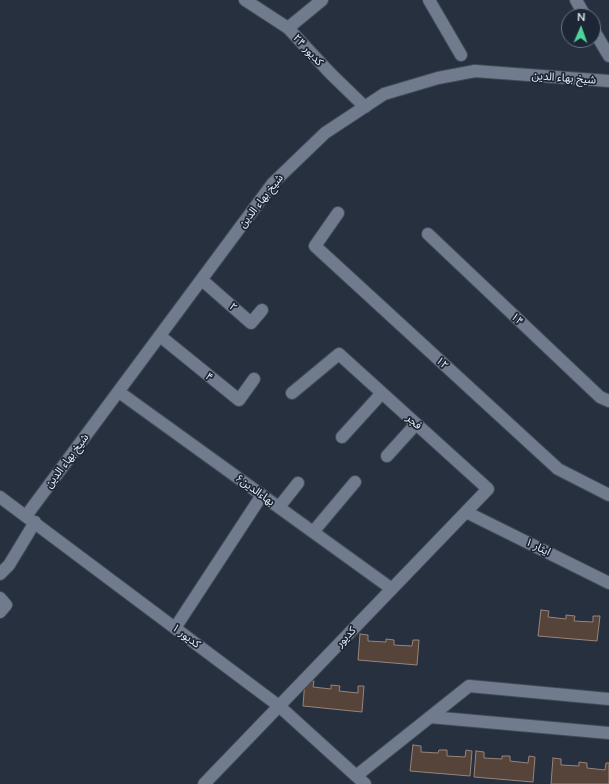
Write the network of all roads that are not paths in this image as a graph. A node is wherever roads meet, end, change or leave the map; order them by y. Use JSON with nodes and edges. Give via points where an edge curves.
{"nodes":[{"id":1,"x":245,"y":0,"type":"edge"},
{"id":2,"x":322,"y":0,"type":"edge"},
{"id":3,"x":429,"y":0,"type":"edge"},
{"id":4,"x":288,"y":28,"type":"junction"},
{"id":5,"x":601,"y":42,"type":"edge"},
{"id":6,"x":461,"y":55,"type":"dead end"},
{"id":7,"x":609,"y":56,"type":"edge"},
{"id":8,"x":609,"y":81,"type":"edge"},
{"id":9,"x":365,"y":106,"type":"junction"},
{"id":10,"x":338,"y":213,"type":"dead end"},
{"id":11,"x":428,"y":234,"type":"dead end"},
{"id":12,"x":202,"y":280,"type":"junction"},
{"id":13,"x":262,"y":310,"type":"dead end"},
{"id":14,"x":160,"y":336,"type":"junction"},
{"id":15,"x":254,"y":379,"type":"dead end"},
{"id":16,"x":119,"y":392,"type":"junction"},
{"id":17,"x":292,"y":393,"type":"dead end"},
{"id":18,"x":382,"y":393,"type":"junction"},
{"id":19,"x":609,"y":401,"type":"edge"},
{"id":20,"x":416,"y":424,"type":"junction"},
{"id":21,"x":342,"y":438,"type":"dead end"},
{"id":22,"x":387,"y":456,"type":"dead end"},
{"id":23,"x":355,"y":482,"type":"dead end"},
{"id":24,"x":298,"y":483,"type":"dead end"},
{"id":25,"x":488,"y":489,"type":"joint"},
{"id":26,"x":262,"y":495,"type":"junction"},
{"id":27,"x":609,"y":495,"type":"edge"},
{"id":28,"x":0,"y":497,"type":"edge"},
{"id":29,"x":279,"y":507,"type":"junction"},
{"id":30,"x":466,"y":512,"type":"junction"},
{"id":31,"x":31,"y":519,"type":"junction"},
{"id":32,"x":313,"y":532,"type":"junction"},
{"id":33,"x":0,"y":574,"type":"edge"},
{"id":34,"x":609,"y":583,"type":"edge"},
{"id":35,"x":392,"y":589,"type":"junction"},
{"id":36,"x":0,"y":598,"type":"edge"},
{"id":37,"x":0,"y":612,"type":"edge"},
{"id":38,"x":175,"y":628,"type":"junction"},
{"id":39,"x":609,"y":699,"type":"edge"},
{"id":40,"x":279,"y":706,"type":"junction"},
{"id":41,"x":430,"y":717,"type":"junction"},
{"id":42,"x":609,"y":733,"type":"edge"},
{"id":43,"x":356,"y":776,"type":"junction"},
{"id":44,"x":204,"y":784,"type":"edge"},
{"id":45,"x":365,"y":784,"type":"edge"}],
"edges":[{"from":1,"to":4,"type":"street","name":"کدیور ۲۴"},
{"from":2,"to":4,"type":"street"},
{"from":3,"to":6,"type":"street"},
{"from":4,"to":9,"type":"street","name":"کدیور ۲۴"},
{"from":5,"to":7,"type":"street"},
{"from":8,"to":9,"type":"street","name":"شیخ بهاء الدین","via":[[475,71],[438,78],[384,94]]},
{"from":9,"to":12,"type":"street","name":"شیخ بهاء الدین","via":[[325,133],[273,183]]},
{"from":10,"to":27,"type":"street","name":"۱۲","via":[[315,246],[558,469]]},
{"from":11,"to":19,"type":"street","name":"۱۴","via":[[600,397]]},
{"from":12,"to":13,"type":"street","name":"۲","via":[[252,323]]},
{"from":12,"to":14,"type":"street","name":"شیخ بهاء الدین"},
{"from":14,"to":15,"type":"street","name":"۴","via":[[239,400]]},
{"from":14,"to":16,"type":"street","name":"شیخ بهاء الدین"},
{"from":16,"to":26,"type":"street","name":"۶بهاءالدين"},
{"from":16,"to":31,"type":"street","name":"شیخ بهاء الدین"},
{"from":17,"to":18,"type":"street","name":"فجر","via":[[339,354]]},
{"from":18,"to":20,"type":"street","name":"فجر"},
{"from":18,"to":21,"type":"street"},
{"from":20,"to":22,"type":"street"},
{"from":20,"to":25,"type":"street","name":"فجر"},
{"from":23,"to":32,"type":"street"},
{"from":24,"to":29,"type":"street"},
{"from":25,"to":30,"type":"street","name":"کدیور"},
{"from":26,"to":29,"type":"street","name":"۶بهاءالدين"},
{"from":26,"to":38,"type":"street"},
{"from":28,"to":31,"type":"street","name":"کدیور ۱"},
{"from":29,"to":32,"type":"street","name":"۶بهاءالدين"},
{"from":30,"to":34,"type":"street","name":"ایثار ۱"},
{"from":30,"to":35,"type":"street","name":"کدیور"},
{"from":31,"to":33,"type":"street","name":"شیخ بهاء الدین","via":[[9,565]]},
{"from":31,"to":38,"type":"street","name":"کدیور ۱"},
{"from":32,"to":35,"type":"street","name":"۶بهاءالدين"},
{"from":35,"to":40,"type":"street","name":"کدیور"},
{"from":36,"to":37,"type":"street","via":[[6,604]]},
{"from":38,"to":40,"type":"street","name":"کدیور ۱"},
{"from":39,"to":41,"type":"street","via":[[470,686]]},
{"from":40,"to":43,"type":"street","name":"کدیور ۱"},
{"from":40,"to":44,"type":"street","name":"کدیور"},
{"from":41,"to":42,"type":"street"},
{"from":41,"to":43,"type":"street"},
{"from":43,"to":45,"type":"street","name":"کدیور ۱"}]}
